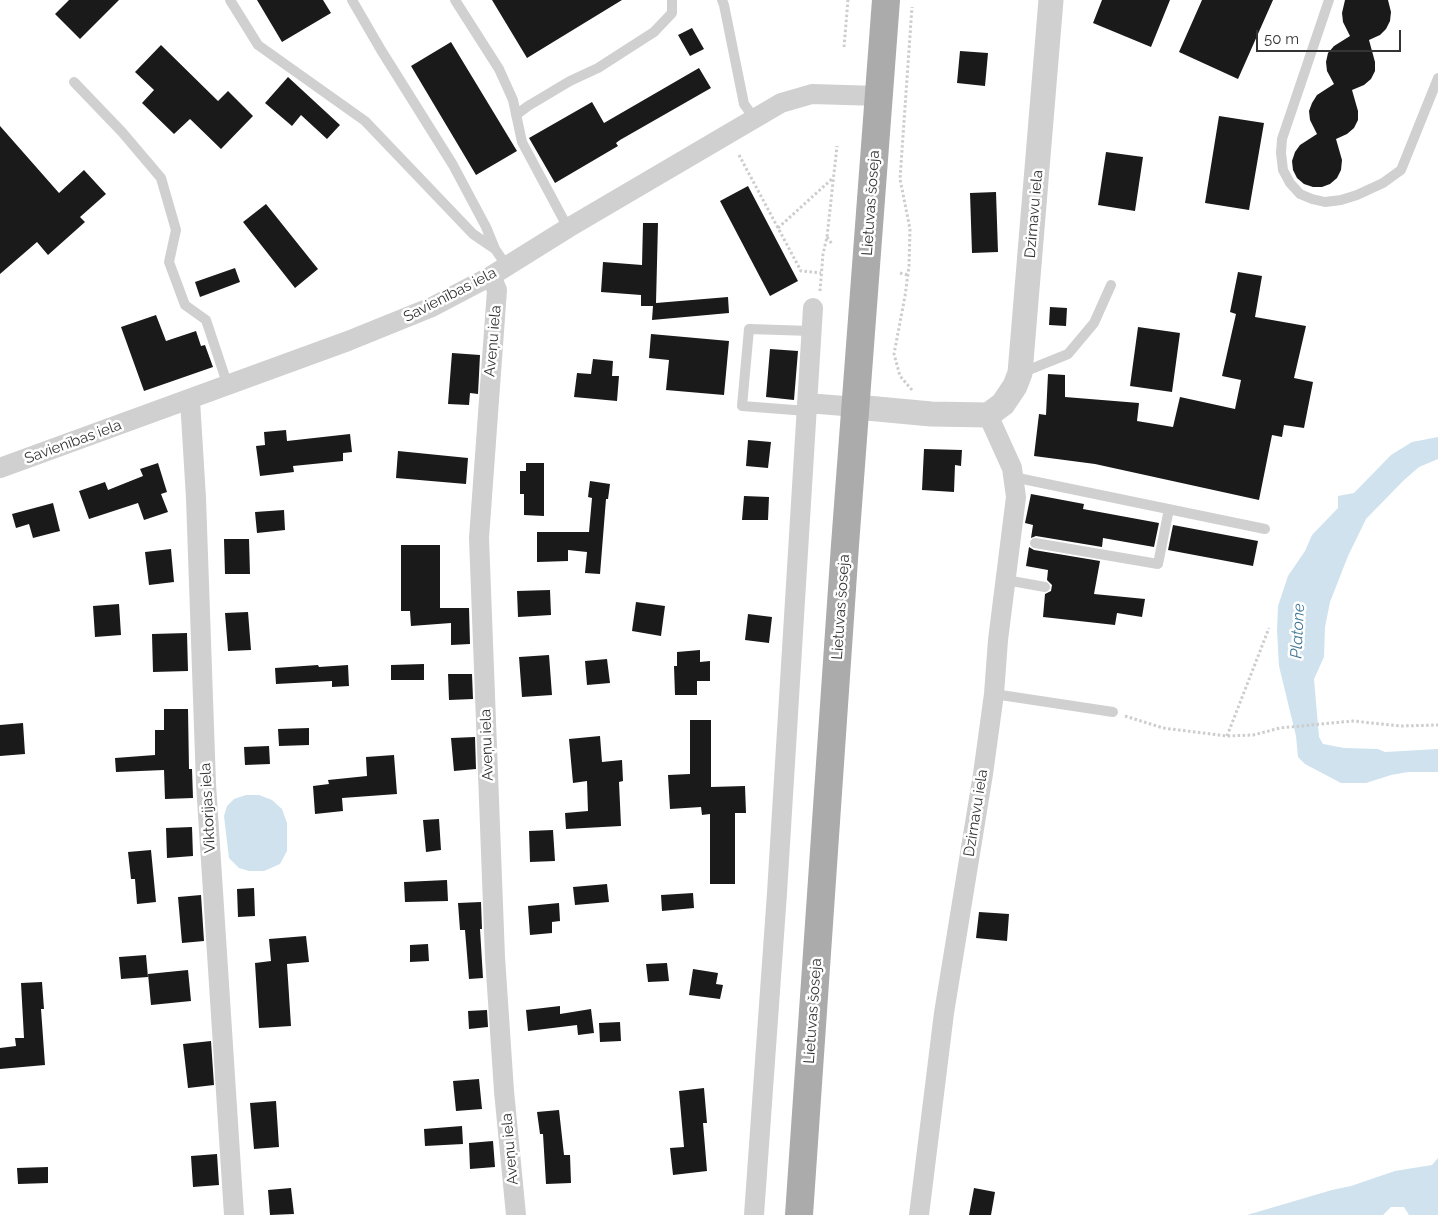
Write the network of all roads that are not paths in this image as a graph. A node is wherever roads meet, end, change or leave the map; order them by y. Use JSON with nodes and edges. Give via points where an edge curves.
{"nodes":[{"id":1,"x":230,"y":0,"type":"edge"},
{"id":2,"x":352,"y":0,"type":"edge"},
{"id":3,"x":455,"y":0,"type":"edge"},
{"id":4,"x":672,"y":0,"type":"edge"},
{"id":5,"x":722,"y":0,"type":"edge"},
{"id":6,"x":886,"y":0,"type":"edge"},
{"id":7,"x":1051,"y":0,"type":"edge"},
{"id":8,"x":1329,"y":0,"type":"edge"},
{"id":9,"x":1438,"y":78,"type":"edge"},
{"id":10,"x":74,"y":82,"type":"dead end"},
{"id":11,"x":879,"y":96,"type":"junction"},
{"id":12,"x":516,"y":115,"type":"junction"},
{"id":13,"x":754,"y":118,"type":"junction"},
{"id":14,"x":568,"y":228,"type":"junction"},
{"id":15,"x":497,"y":263,"type":"junction"},
{"id":16,"x":1111,"y":285,"type":"dead end"},
{"id":17,"x":813,"y":308,"type":"road end"},
{"id":18,"x":811,"y":331,"type":"junction"},
{"id":19,"x":1020,"y":373,"type":"junction"},
{"id":20,"x":228,"y":386,"type":"junction"},
{"id":21,"x":190,"y":400,"type":"junction"},
{"id":22,"x":807,"y":407,"type":"junction"},
{"id":23,"x":856,"y":407,"type":"junction"},
{"id":24,"x":988,"y":415,"type":"junction"},
{"id":25,"x":0,"y":468,"type":"edge"},
{"id":26,"x":1013,"y":477,"type":"junction"},
{"id":27,"x":1169,"y":509,"type":"junction"},
{"id":28,"x":1265,"y":529,"type":"dead end"},
{"id":29,"x":1035,"y":543,"type":"dead end"},
{"id":30,"x":1006,"y":580,"type":"junction"},
{"id":31,"x":1045,"y":586,"type":"dead end"},
{"id":32,"x":994,"y":694,"type":"junction"},
{"id":33,"x":1113,"y":712,"type":"road end"},
{"id":34,"x":234,"y":1215,"type":"edge"},
{"id":35,"x":516,"y":1215,"type":"edge"},
{"id":36,"x":754,"y":1215,"type":"edge"},
{"id":37,"x":799,"y":1215,"type":"edge"},
{"id":38,"x":919,"y":1215,"type":"edge"}],
"edges":[{"from":1,"to":15,"type":"lane","via":[[258,45],[365,121]]},
{"from":2,"to":15,"type":"lane","via":[[453,166],[486,227]]},
{"from":3,"to":12,"type":"lane","via":[[499,69]]},
{"from":4,"to":12,"type":"lane","via":[[672,12],[654,32]]},
{"from":5,"to":13,"type":"lane","via":[[744,104]]},
{"from":6,"to":11,"type":"main road","name":"Lietuvas šoseja"},
{"from":7,"to":19,"type":"street","name":"Dzirnavu iela"},
{"from":8,"to":9,"type":"lane","via":[[1282,139],[1284,170],[1300,194],[1325,202],[1341,200],[1382,183],[1401,170]]},
{"from":10,"to":20,"type":"lane","via":[[161,178],[176,230],[169,262],[185,305],[206,320]]},
{"from":11,"to":13,"type":"street","name":"Savienības iela","via":[[812,94],[781,103]]},
{"from":11,"to":23,"type":"main road","name":"Lietuvas šoseja"},
{"from":12,"to":14,"type":"lane","via":[[522,142]]},
{"from":13,"to":14,"type":"street","name":"Savienības iela"},
{"from":14,"to":15,"type":"street","name":"Savienības iela"},
{"from":15,"to":20,"type":"street","name":"Savienības iela","via":[[432,307]]},
{"from":15,"to":35,"type":"street","name":"Aveņu iela","via":[[479,538],[496,957]]},
{"from":16,"to":19,"type":"lane","via":[[1094,323],[1068,354]]},
{"from":17,"to":18,"type":"street"},
{"from":18,"to":22,"type":"street"},
{"from":18,"to":22,"type":"lane","via":[[749,329],[742,406]]},
{"from":19,"to":24,"type":"street","name":"Dzirnavu iela","via":[[1003,404]]},
{"from":20,"to":21,"type":"street","name":"Savienības iela"},
{"from":21,"to":25,"type":"street","name":"Savienības iela"},
{"from":21,"to":34,"type":"street","name":"Viktorijas iela","via":[[206,784]]},
{"from":22,"to":23,"type":"street"},
{"from":22,"to":36,"type":"street"},
{"from":23,"to":24,"type":"street"},
{"from":23,"to":37,"type":"main road","name":"Lietuvas šoseja"},
{"from":24,"to":26,"type":"street","name":"Dzirnavu iela"},
{"from":26,"to":27,"type":"lane"},
{"from":26,"to":30,"type":"street","name":"Dzirnavu iela","via":[[1016,497]]},
{"from":27,"to":28,"type":"lane"},
{"from":27,"to":29,"type":"lane","via":[[1158,564]]},
{"from":30,"to":31,"type":"lane"},
{"from":30,"to":32,"type":"street","name":"Dzirnavu iela"},
{"from":32,"to":33,"type":"lane"},
{"from":32,"to":38,"type":"street","name":"Dzirnavu iela","via":[[944,1013]]}]}
